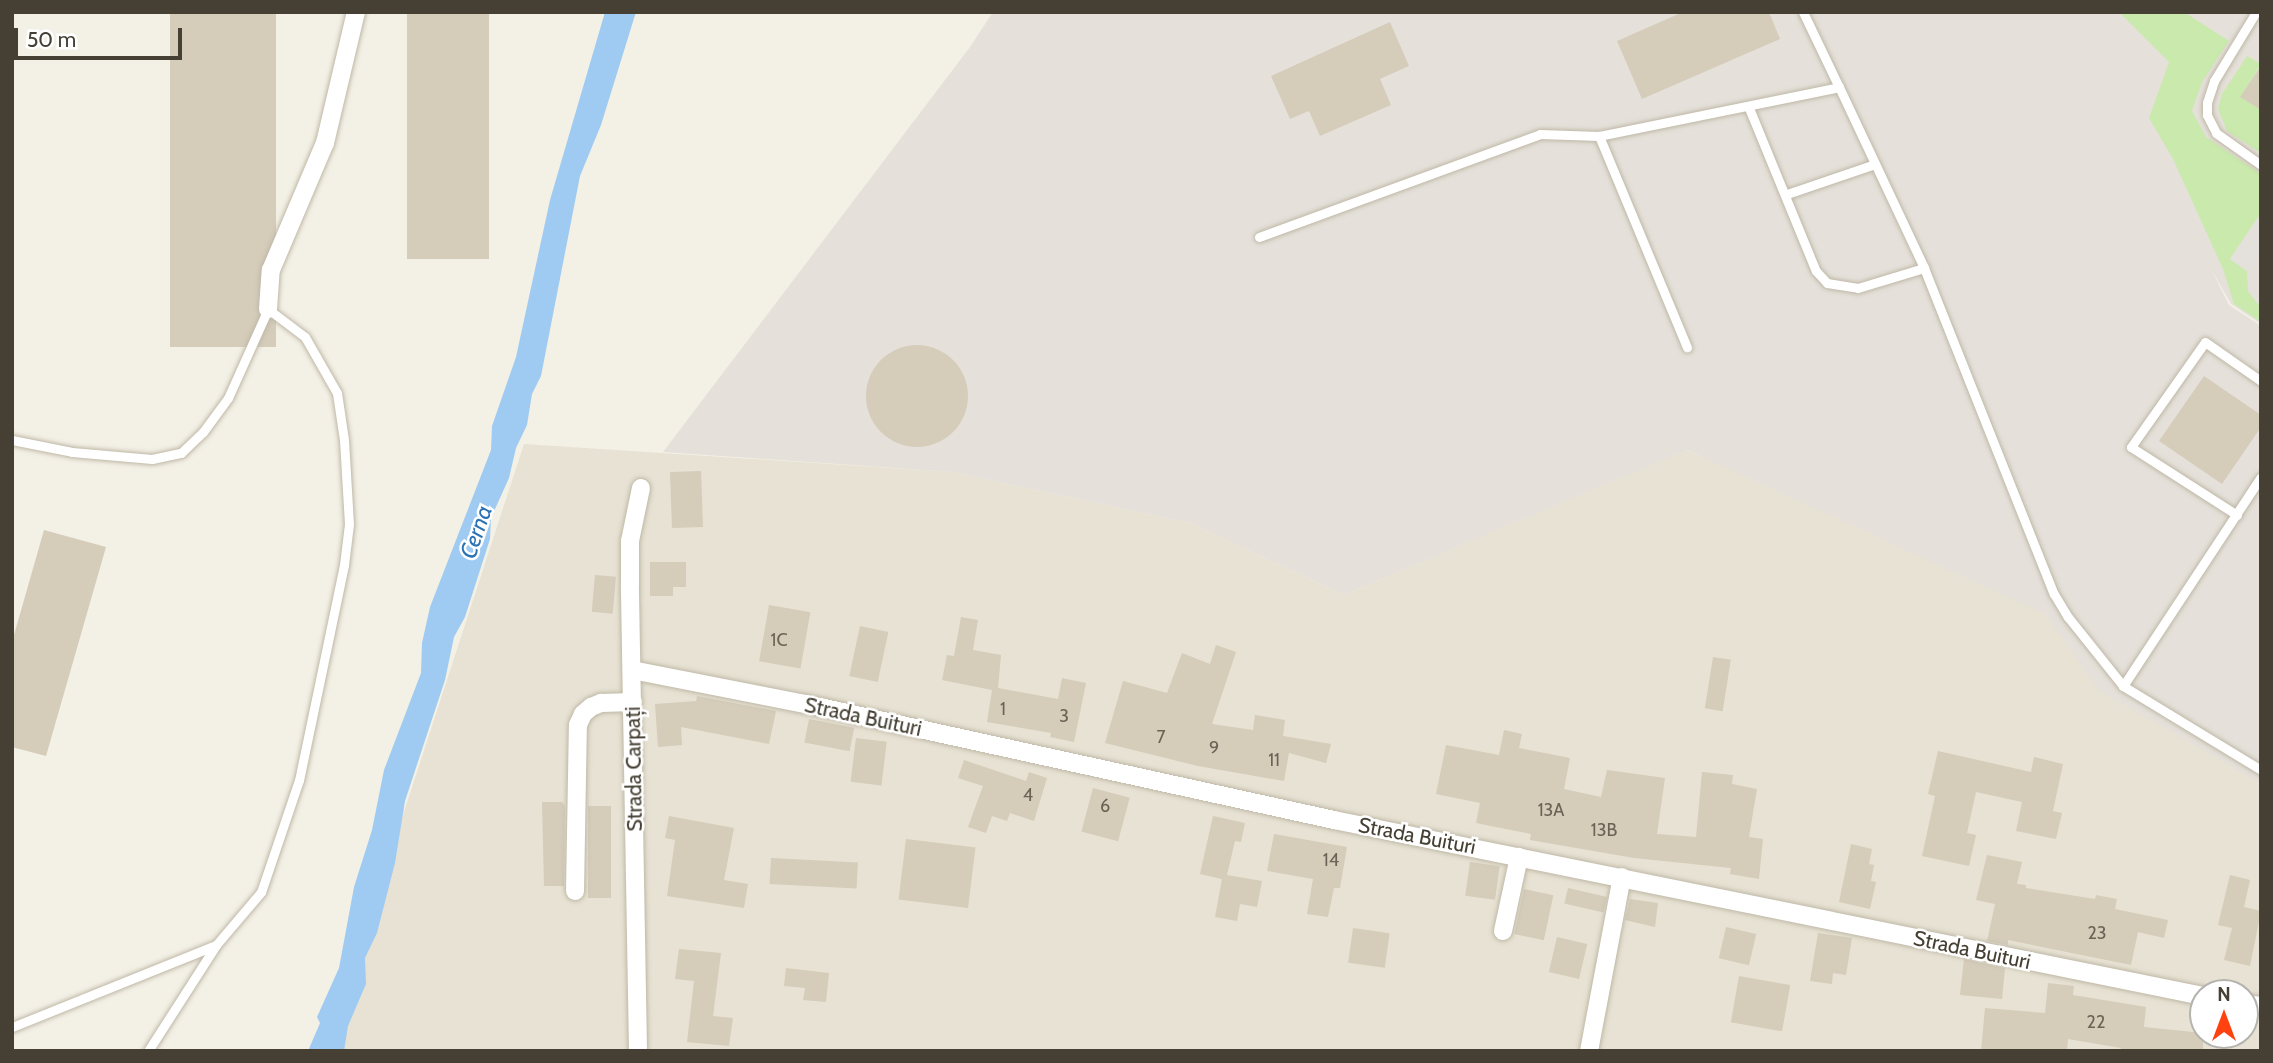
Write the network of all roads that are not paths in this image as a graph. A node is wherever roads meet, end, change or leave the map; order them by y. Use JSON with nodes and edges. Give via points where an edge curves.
{"nodes":[{"id":1,"x":356,"y":12,"type":"edge"},
{"id":2,"x":1803,"y":12,"type":"edge"},
{"id":3,"x":2256,"y":12,"type":"edge"},
{"id":4,"x":1839,"y":87,"type":"junction"},
{"id":5,"x":1749,"y":107,"type":"junction"},
{"id":6,"x":1599,"y":136,"type":"junction"},
{"id":7,"x":1875,"y":164,"type":"junction"},
{"id":8,"x":2261,"y":165,"type":"edge"},
{"id":9,"x":1787,"y":194,"type":"junction"},
{"id":10,"x":1259,"y":237,"type":"dead end"},
{"id":11,"x":1924,"y":268,"type":"junction"},
{"id":12,"x":268,"y":309,"type":"junction"},
{"id":13,"x":1687,"y":346,"type":"dead end"},
{"id":14,"x":2261,"y":381,"type":"edge"},
{"id":15,"x":12,"y":440,"type":"edge"},
{"id":16,"x":2261,"y":477,"type":"edge"},
{"id":17,"x":641,"y":488,"type":"dead end"},
{"id":18,"x":2237,"y":515,"type":"junction"},
{"id":19,"x":632,"y":670,"type":"junction"},
{"id":20,"x":2123,"y":686,"type":"junction"},
{"id":21,"x":633,"y":702,"type":"junction"},
{"id":22,"x":2261,"y":769,"type":"edge"},
{"id":23,"x":1519,"y":857,"type":"junction"},
{"id":24,"x":1622,"y":877,"type":"junction"},
{"id":25,"x":575,"y":891,"type":"dead end"},
{"id":26,"x":1503,"y":931,"type":"dead end"},
{"id":27,"x":216,"y":945,"type":"junction"},
{"id":28,"x":2189,"y":993,"type":"edge"},
{"id":29,"x":12,"y":1027,"type":"edge"},
{"id":30,"x":148,"y":1051,"type":"edge"},
{"id":31,"x":638,"y":1051,"type":"edge"},
{"id":32,"x":1589,"y":1051,"type":"edge"}],
"edges":[{"from":1,"to":12,"type":"street","via":[[325,143],[271,270]]},
{"from":2,"to":4,"type":"lane"},
{"from":3,"to":8,"type":"lane","via":[[2214,81],[2207,115],[2216,133]]},
{"from":4,"to":5,"type":"lane"},
{"from":4,"to":7,"type":"lane"},
{"from":5,"to":6,"type":"lane"},
{"from":5,"to":9,"type":"lane"},
{"from":6,"to":10,"type":"lane","via":[[1540,134]]},
{"from":6,"to":13,"type":"lane"},
{"from":7,"to":9,"type":"lane"},
{"from":7,"to":11,"type":"lane"},
{"from":9,"to":11,"type":"lane","via":[[1816,271],[1827,283],[1858,288]]},
{"from":11,"to":20,"type":"lane","via":[[2054,594]]},
{"from":12,"to":15,"type":"lane","via":[[228,398],[181,453],[152,459],[72,452]]},
{"from":12,"to":27,"type":"lane","via":[[305,337],[337,393],[349,524],[299,780],[261,892]]},
{"from":14,"to":18,"type":"lane","via":[[2205,342],[2130,447]]},
{"from":16,"to":18,"type":"lane"},
{"from":17,"to":19,"type":"street","name":"Strada Carpați","via":[[630,541]]},
{"from":18,"to":20,"type":"lane"},
{"from":19,"to":21,"type":"street","name":"Strada Carpați"},
{"from":19,"to":23,"type":"street","name":"Strada Buituri"},
{"from":20,"to":22,"type":"lane"},
{"from":21,"to":25,"type":"street","via":[[591,707],[578,725]]},
{"from":21,"to":31,"type":"street","name":"Strada Carpați"},
{"from":23,"to":24,"type":"street","name":"Strada Buituri"},
{"from":23,"to":26,"type":"street"},
{"from":24,"to":28,"type":"street","name":"Strada Buituri"},
{"from":24,"to":32,"type":"street"},
{"from":27,"to":29,"type":"lane"},
{"from":27,"to":30,"type":"lane"}]}
